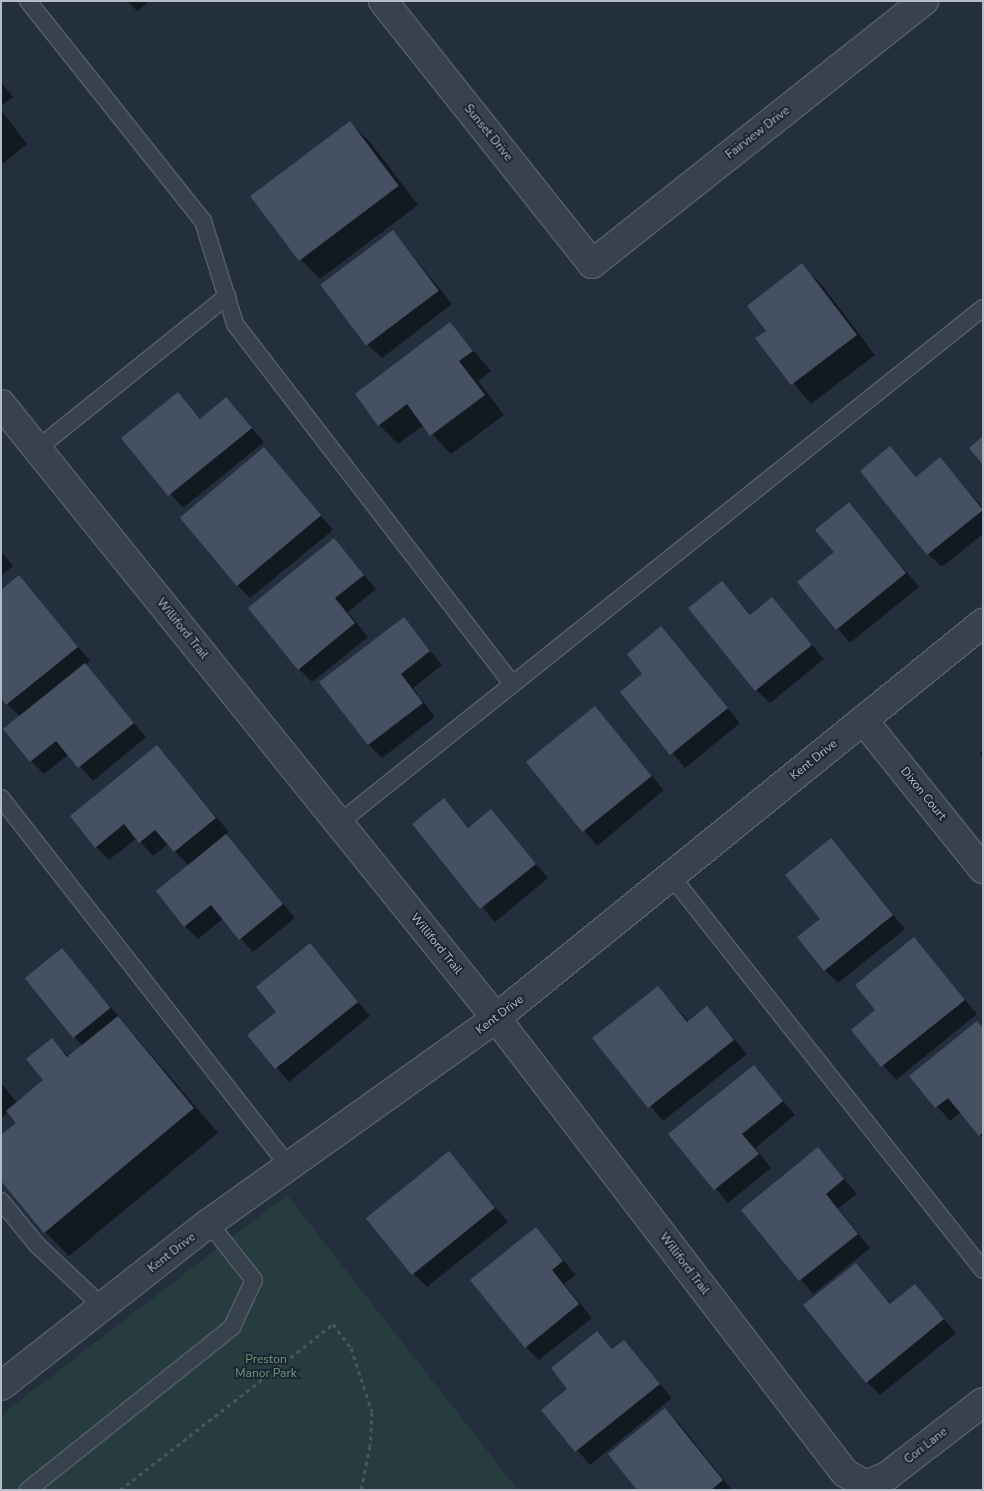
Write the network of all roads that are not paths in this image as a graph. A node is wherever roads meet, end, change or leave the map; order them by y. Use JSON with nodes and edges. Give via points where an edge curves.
{"nodes":[{"id":1,"x":28,"y":1,"type":"edge"},
{"id":2,"x":384,"y":1,"type":"edge"},
{"id":3,"x":924,"y":1,"type":"edge"},
{"id":4,"x":592,"y":264,"type":"joint"},
{"id":5,"x":227,"y":296,"type":"junction"},
{"id":6,"x":983,"y":308,"type":"edge"},
{"id":7,"x":1,"y":404,"type":"edge"},
{"id":8,"x":37,"y":449,"type":"junction"},
{"id":9,"x":983,"y":624,"type":"edge"},
{"id":10,"x":512,"y":684,"type":"junction"},
{"id":11,"x":863,"y":720,"type":"junction"},
{"id":12,"x":1,"y":798,"type":"edge"},
{"id":13,"x":339,"y":823,"type":"junction"},
{"id":14,"x":983,"y":869,"type":"edge"},
{"id":15,"x":672,"y":877,"type":"junction"},
{"id":16,"x":496,"y":1018,"type":"junction"},
{"id":17,"x":289,"y":1166,"type":"junction"},
{"id":18,"x":1,"y":1201,"type":"edge"},
{"id":19,"x":209,"y":1223,"type":"junction"},
{"id":20,"x":983,"y":1270,"type":"edge"},
{"id":21,"x":103,"y":1307,"type":"junction"},
{"id":22,"x":1,"y":1386,"type":"edge"},
{"id":23,"x":983,"y":1402,"type":"edge"},
{"id":24,"x":866,"y":1485,"type":"joint"},
{"id":25,"x":28,"y":1490,"type":"edge"}],
"edges":[{"from":1,"to":5,"type":"lane","via":[[203,221]]},
{"from":2,"to":4,"type":"street","name":"Sunset Drive"},
{"from":3,"to":4,"type":"street","name":"Fairview Drive"},
{"from":5,"to":8,"type":"lane"},
{"from":5,"to":10,"type":"lane","via":[[236,324]]},
{"from":6,"to":10,"type":"lane"},
{"from":7,"to":8,"type":"street","name":"Williford Trail"},
{"from":8,"to":13,"type":"street","name":"Williford Trail"},
{"from":9,"to":11,"type":"street","name":"Kent Drive"},
{"from":10,"to":13,"type":"lane"},
{"from":11,"to":14,"type":"street","name":"Dixon Court"},
{"from":11,"to":15,"type":"street","name":"Kent Drive"},
{"from":12,"to":17,"type":"lane"},
{"from":13,"to":16,"type":"street","name":"Williford Trail"},
{"from":15,"to":16,"type":"street","name":"Kent Drive"},
{"from":15,"to":20,"type":"lane"},
{"from":16,"to":17,"type":"street","name":"Kent Drive"},
{"from":16,"to":24,"type":"street","name":"Williford Trail","via":[[845,1473]]},
{"from":17,"to":19,"type":"street","name":"Kent Drive"},
{"from":18,"to":21,"type":"lane","via":[[37,1245]]},
{"from":19,"to":21,"type":"street","name":"Kent Drive"},
{"from":19,"to":25,"type":"lane","via":[[254,1280],[232,1327]]},
{"from":21,"to":22,"type":"street","name":"Kent Drive"},
{"from":23,"to":24,"type":"street","name":"Cori Lane","via":[[887,1476]]}]}
